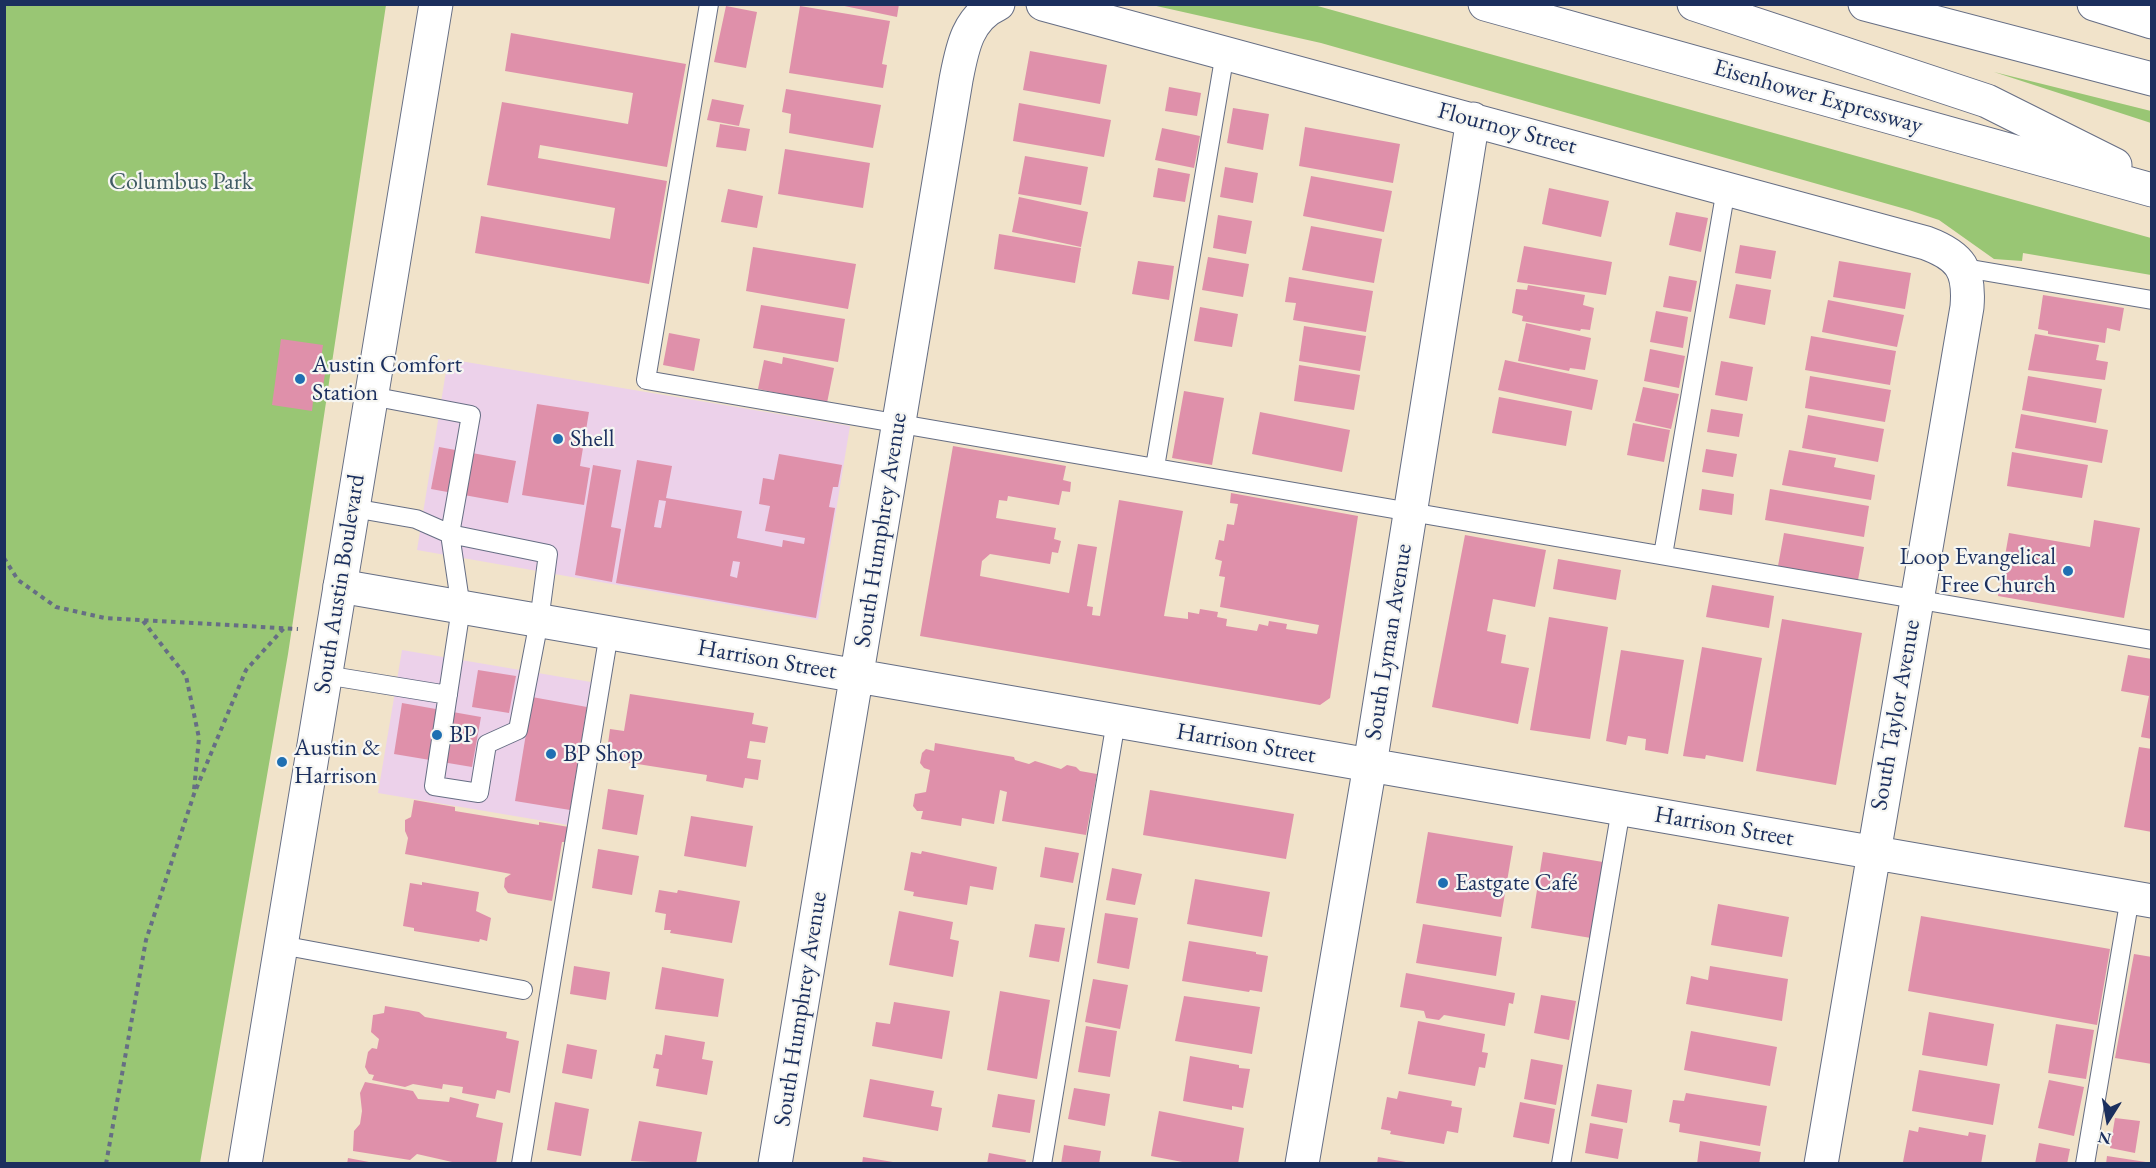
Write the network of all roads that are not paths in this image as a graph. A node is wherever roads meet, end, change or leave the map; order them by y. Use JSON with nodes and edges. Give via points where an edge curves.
{"nodes":[{"id":1,"x":436,"y":4,"type":"edge"},
{"id":2,"x":709,"y":4,"type":"edge"},
{"id":3,"x":1043,"y":4,"type":"edge"},
{"id":4,"x":1485,"y":4,"type":"edge"},
{"id":5,"x":1694,"y":4,"type":"edge"},
{"id":6,"x":1865,"y":4,"type":"edge"},
{"id":7,"x":2094,"y":4,"type":"edge"},
{"id":8,"x":992,"y":7,"type":"edge"},
{"id":9,"x":2151,"y":22,"type":"edge"},
{"id":10,"x":1225,"y":53,"type":"junction"},
{"id":11,"x":2151,"y":80,"type":"edge"},
{"id":12,"x":1473,"y":119,"type":"junction"},
{"id":13,"x":2151,"y":183,"type":"edge"},
{"id":14,"x":1726,"y":189,"type":"junction"},
{"id":15,"x":2151,"y":190,"type":"edge"},
{"id":16,"x":1965,"y":268,"type":"junction"},
{"id":17,"x":2151,"y":300,"type":"edge"},
{"id":18,"x":372,"y":396,"type":"junction"},
{"id":19,"x":899,"y":423,"type":"junction"},
{"id":20,"x":1155,"y":467,"type":"junction"},
{"id":21,"x":353,"y":508,"type":"junction"},
{"id":22,"x":1409,"y":511,"type":"junction"},
{"id":23,"x":450,"y":534,"type":"junction"},
{"id":24,"x":1663,"y":555,"type":"junction"},
{"id":25,"x":340,"y":586,"type":"junction"},
{"id":26,"x":1917,"y":599,"type":"junction"},
{"id":27,"x":461,"y":608,"type":"junction"},
{"id":28,"x":539,"y":621,"type":"junction"},
{"id":29,"x":609,"y":633,"type":"junction"},
{"id":30,"x":2151,"y":640,"type":"edge"},
{"id":31,"x":325,"y":675,"type":"junction"},
{"id":32,"x":856,"y":676,"type":"junction"},
{"id":33,"x":448,"y":695,"type":"junction"},
{"id":34,"x":1116,"y":721,"type":"junction"},
{"id":35,"x":1370,"y":765,"type":"junction"},
{"id":36,"x":1621,"y":809,"type":"junction"},
{"id":37,"x":1872,"y":852,"type":"junction"},
{"id":38,"x":2141,"y":899,"type":"edge"},
{"id":39,"x":281,"y":945,"type":"junction"},
{"id":40,"x":523,"y":990,"type":"dead end"},
{"id":41,"x":244,"y":1164,"type":"edge"},
{"id":42,"x":521,"y":1164,"type":"edge"},
{"id":43,"x":775,"y":1164,"type":"edge"},
{"id":44,"x":1042,"y":1164,"type":"edge"},
{"id":45,"x":1302,"y":1164,"type":"edge"},
{"id":46,"x":1561,"y":1164,"type":"edge"},
{"id":47,"x":1821,"y":1164,"type":"edge"},
{"id":48,"x":2085,"y":1164,"type":"edge"}],
"edges":[{"from":1,"to":18,"type":"main road","name":"South Austin Boulevard"},
{"from":2,"to":19,"type":"lane","via":[[646,380]]},
{"from":3,"to":10,"type":"main road","name":"Flournoy Street"},
{"from":4,"to":15,"type":"main road","name":"Eisenhower Expressway"},
{"from":5,"to":13,"type":"main road","via":[[1987,101]]},
{"from":6,"to":11,"type":"main road"},
{"from":7,"to":9,"type":"main road"},
{"from":8,"to":19,"type":"main road","name":"South Humphrey Avenue","via":[[968,30],[961,51]]},
{"from":10,"to":12,"type":"main road","name":"Flournoy Street"},
{"from":10,"to":20,"type":"lane"},
{"from":12,"to":14,"type":"main road","name":"Flournoy Street"},
{"from":12,"to":22,"type":"main road","name":"South Lyman Avenue"},
{"from":14,"to":16,"type":"main road","name":"Flournoy Street","via":[[1926,243],[1946,250]]},
{"from":14,"to":24,"type":"lane"},
{"from":16,"to":17,"type":"lane"},
{"from":16,"to":26,"type":"main road","name":"South Taylor Avenue","via":[[1967,307]]},
{"from":18,"to":21,"type":"main road","name":"South Austin Boulevard"},
{"from":18,"to":23,"type":"lane","via":[[471,415]]},
{"from":19,"to":20,"type":"lane"},
{"from":19,"to":32,"type":"main road","name":"South Humphrey Avenue"},
{"from":20,"to":22,"type":"lane"},
{"from":21,"to":23,"type":"lane","via":[[416,519]]},
{"from":21,"to":25,"type":"main road","name":"South Austin Boulevard"},
{"from":22,"to":24,"type":"lane"},
{"from":22,"to":35,"type":"main road","name":"South Lyman Avenue"},
{"from":23,"to":27,"type":"lane"},
{"from":23,"to":28,"type":"lane","via":[[548,554]]},
{"from":24,"to":26,"type":"lane"},
{"from":25,"to":27,"type":"main road","name":"Harrison Street"},
{"from":25,"to":31,"type":"main road","name":"South Austin Boulevard"},
{"from":26,"to":30,"type":"lane"},
{"from":26,"to":37,"type":"main road","name":"South Taylor Avenue"},
{"from":27,"to":28,"type":"main road","name":"Harrison Street"},
{"from":27,"to":33,"type":"lane"},
{"from":28,"to":29,"type":"main road","name":"Harrison Street"},
{"from":28,"to":33,"type":"lane","via":[[518,730],[487,744],[479,793],[434,786]]},
{"from":29,"to":32,"type":"main road","name":"Harrison Street"},
{"from":29,"to":42,"type":"lane"},
{"from":31,"to":33,"type":"lane"},
{"from":31,"to":39,"type":"main road","name":"South Austin Boulevard"},
{"from":32,"to":34,"type":"main road","name":"Harrison Street"},
{"from":32,"to":43,"type":"main road","name":"South Humphrey Avenue"},
{"from":34,"to":35,"type":"main road","name":"Harrison Street"},
{"from":34,"to":44,"type":"lane"},
{"from":35,"to":36,"type":"main road","name":"Harrison Street"},
{"from":35,"to":45,"type":"main road","name":"South Lyman Avenue"},
{"from":36,"to":37,"type":"main road","name":"Harrison Street"},
{"from":36,"to":46,"type":"lane"},
{"from":37,"to":38,"type":"main road","name":"Harrison Street"},
{"from":37,"to":47,"type":"main road","name":"South Taylor Avenue"},
{"from":38,"to":48,"type":"lane"},
{"from":39,"to":40,"type":"lane"},
{"from":39,"to":41,"type":"main road","name":"South Austin Boulevard"}]}
